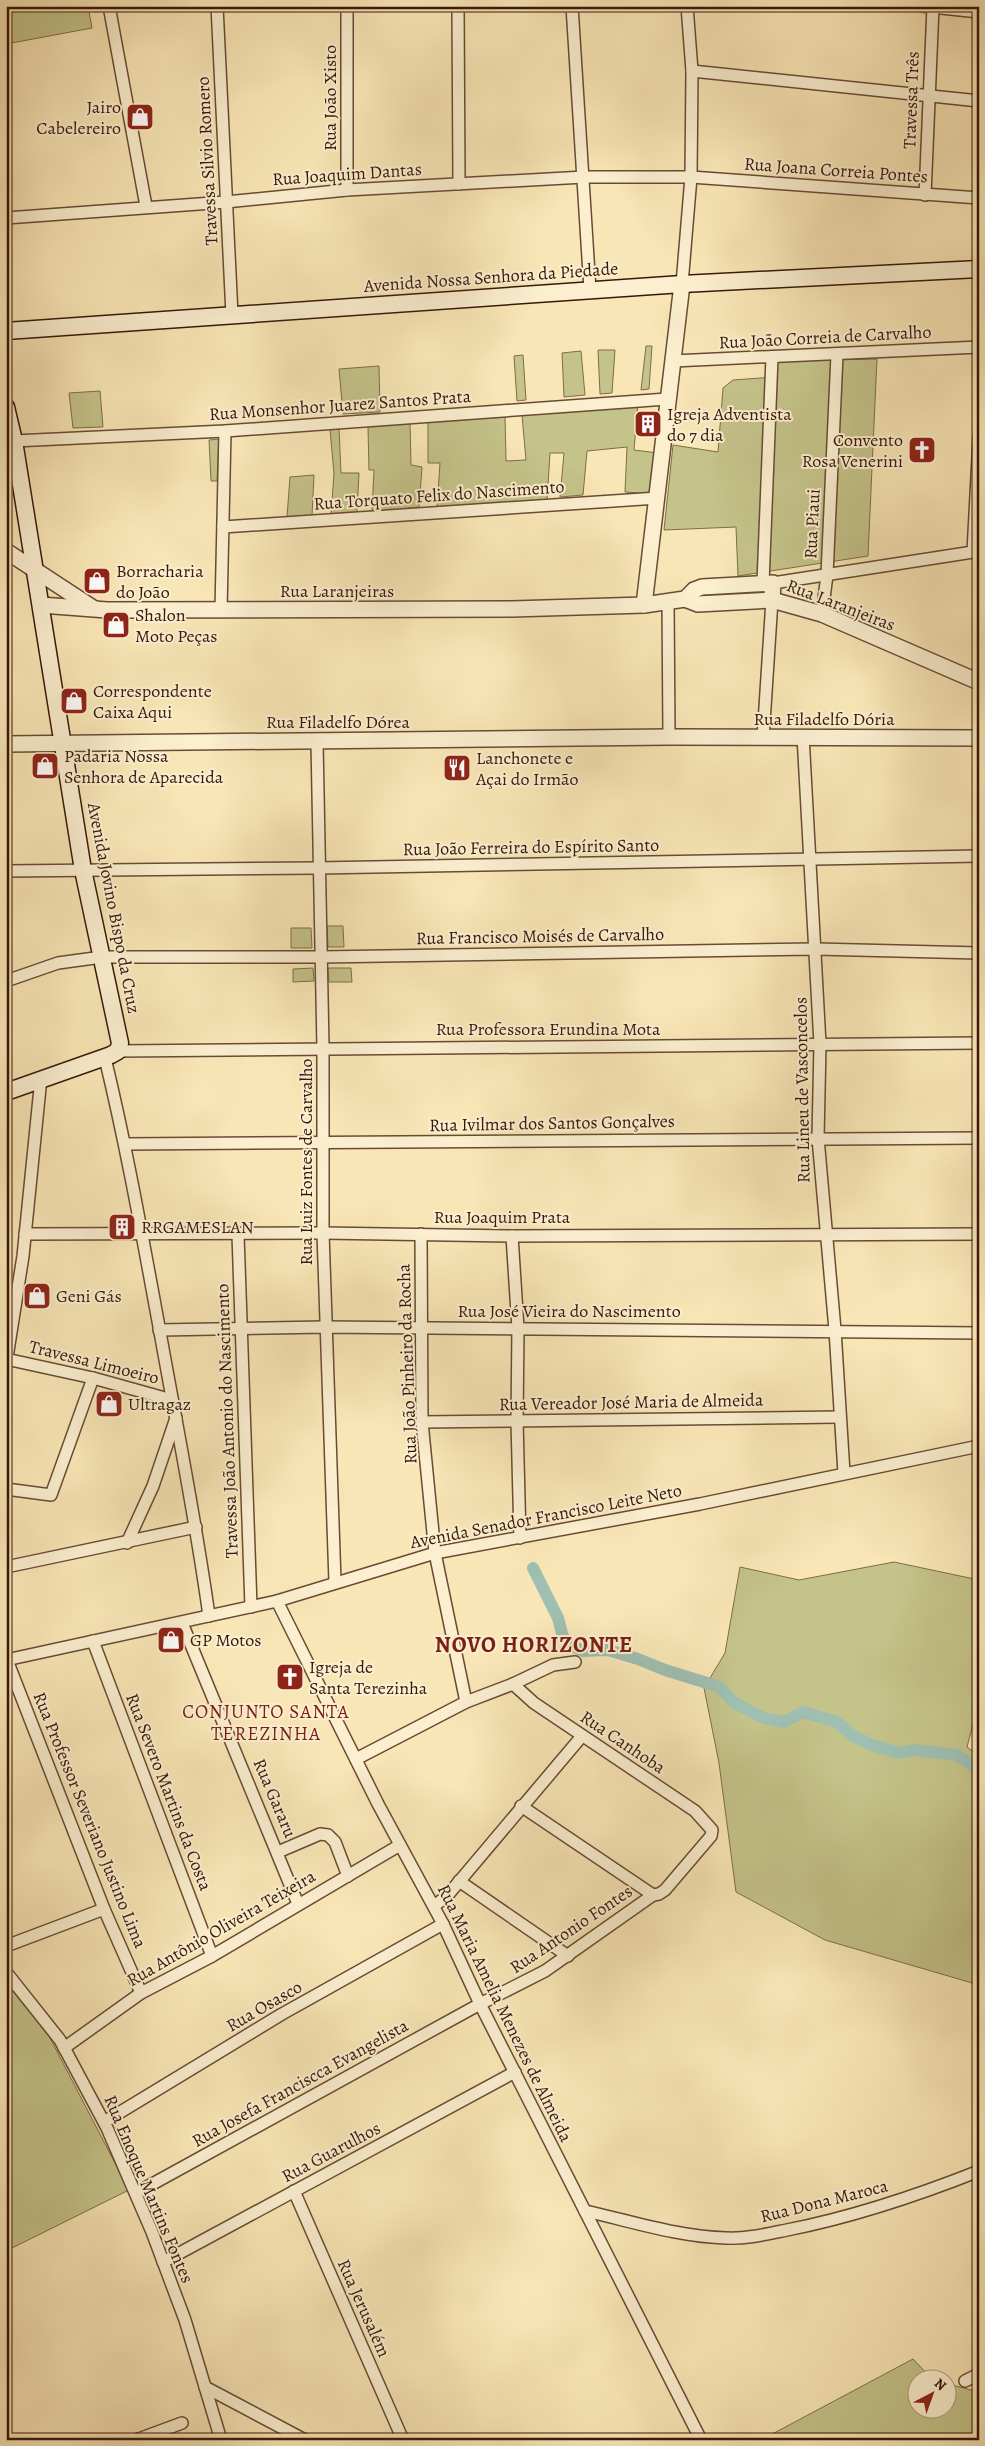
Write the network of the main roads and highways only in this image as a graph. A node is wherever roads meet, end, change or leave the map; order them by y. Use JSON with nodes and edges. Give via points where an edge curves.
{"nodes":[{"id":1,"x":979,"y":269,"type":"edge"},
{"id":2,"x":6,"y":330,"type":"edge"},
{"id":3,"x":6,"y":407,"type":"edge"},
{"id":4,"x":6,"y":1092,"type":"edge"}],
"edges":[{"from":1,"to":2,"type":"main road","name":"Avenida Nossa Senhora da Piedade","via":[[682,284]]},
{"from":3,"to":4,"type":"main road","name":"Avenida Jovino Bispo da Cruz","via":[[84,870],[120,1043],[112,1054]]}]}
